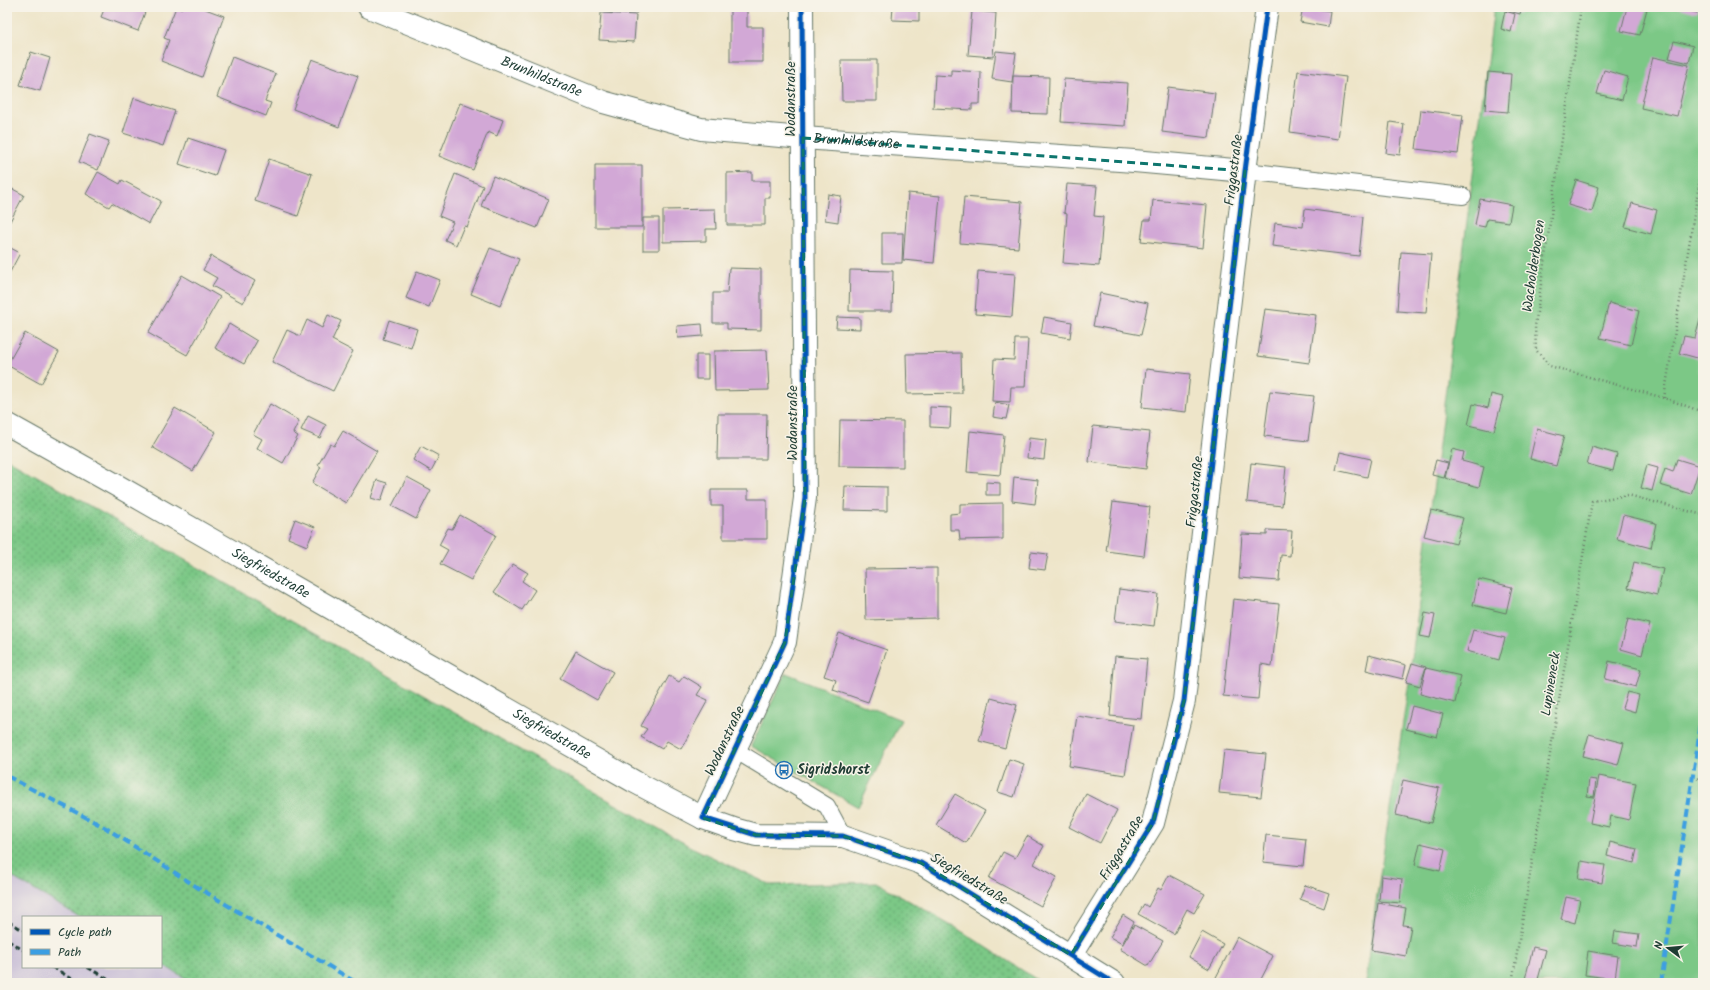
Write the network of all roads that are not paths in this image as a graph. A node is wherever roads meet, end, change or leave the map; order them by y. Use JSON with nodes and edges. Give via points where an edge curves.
{"nodes":[{"id":1,"x":369,"y":7,"type":"edge"},
{"id":2,"x":802,"y":7,"type":"edge"},
{"id":3,"x":1267,"y":7,"type":"edge"},
{"id":4,"x":803,"y":138,"type":"junction"},
{"id":5,"x":1245,"y":171,"type":"junction"},
{"id":6,"x":1463,"y":196,"type":"dead end"},
{"id":7,"x":7,"y":424,"type":"edge"},
{"id":8,"x":735,"y":750,"type":"junction"},
{"id":9,"x":702,"y":818,"type":"junction"},
{"id":10,"x":843,"y":836,"type":"junction"},
{"id":11,"x":1071,"y":954,"type":"junction"},
{"id":12,"x":1114,"y":983,"type":"edge"}],
"edges":[{"from":1,"to":4,"type":"street","name":"Brunhildstraße","via":[[604,102],[701,129]]},
{"from":2,"to":4,"type":"street","name":"Wodanstraße"},
{"from":3,"to":5,"type":"street","name":"Friggastraße"},
{"from":4,"to":5,"type":"street","name":"Brunhildstraße","via":[[1126,160]]},
{"from":4,"to":8,"type":"street","name":"Wodanstraße","via":[[806,498],[785,642]]},
{"from":5,"to":6,"type":"lane"},
{"from":5,"to":11,"type":"street","name":"Friggastraße","via":[[1184,701],[1153,823]]},
{"from":7,"to":9,"type":"street","name":"Siegfriedstraße"},
{"from":8,"to":9,"type":"street","name":"Wodanstraße"},
{"from":8,"to":10,"type":"lane","via":[[827,806]]},
{"from":9,"to":10,"type":"street","name":"Siegfriedstraße","via":[[756,835]]},
{"from":10,"to":11,"type":"street","name":"Siegfriedstraße","via":[[921,863]]},
{"from":11,"to":12,"type":"street","name":"Siegfriedstraße"}]}
